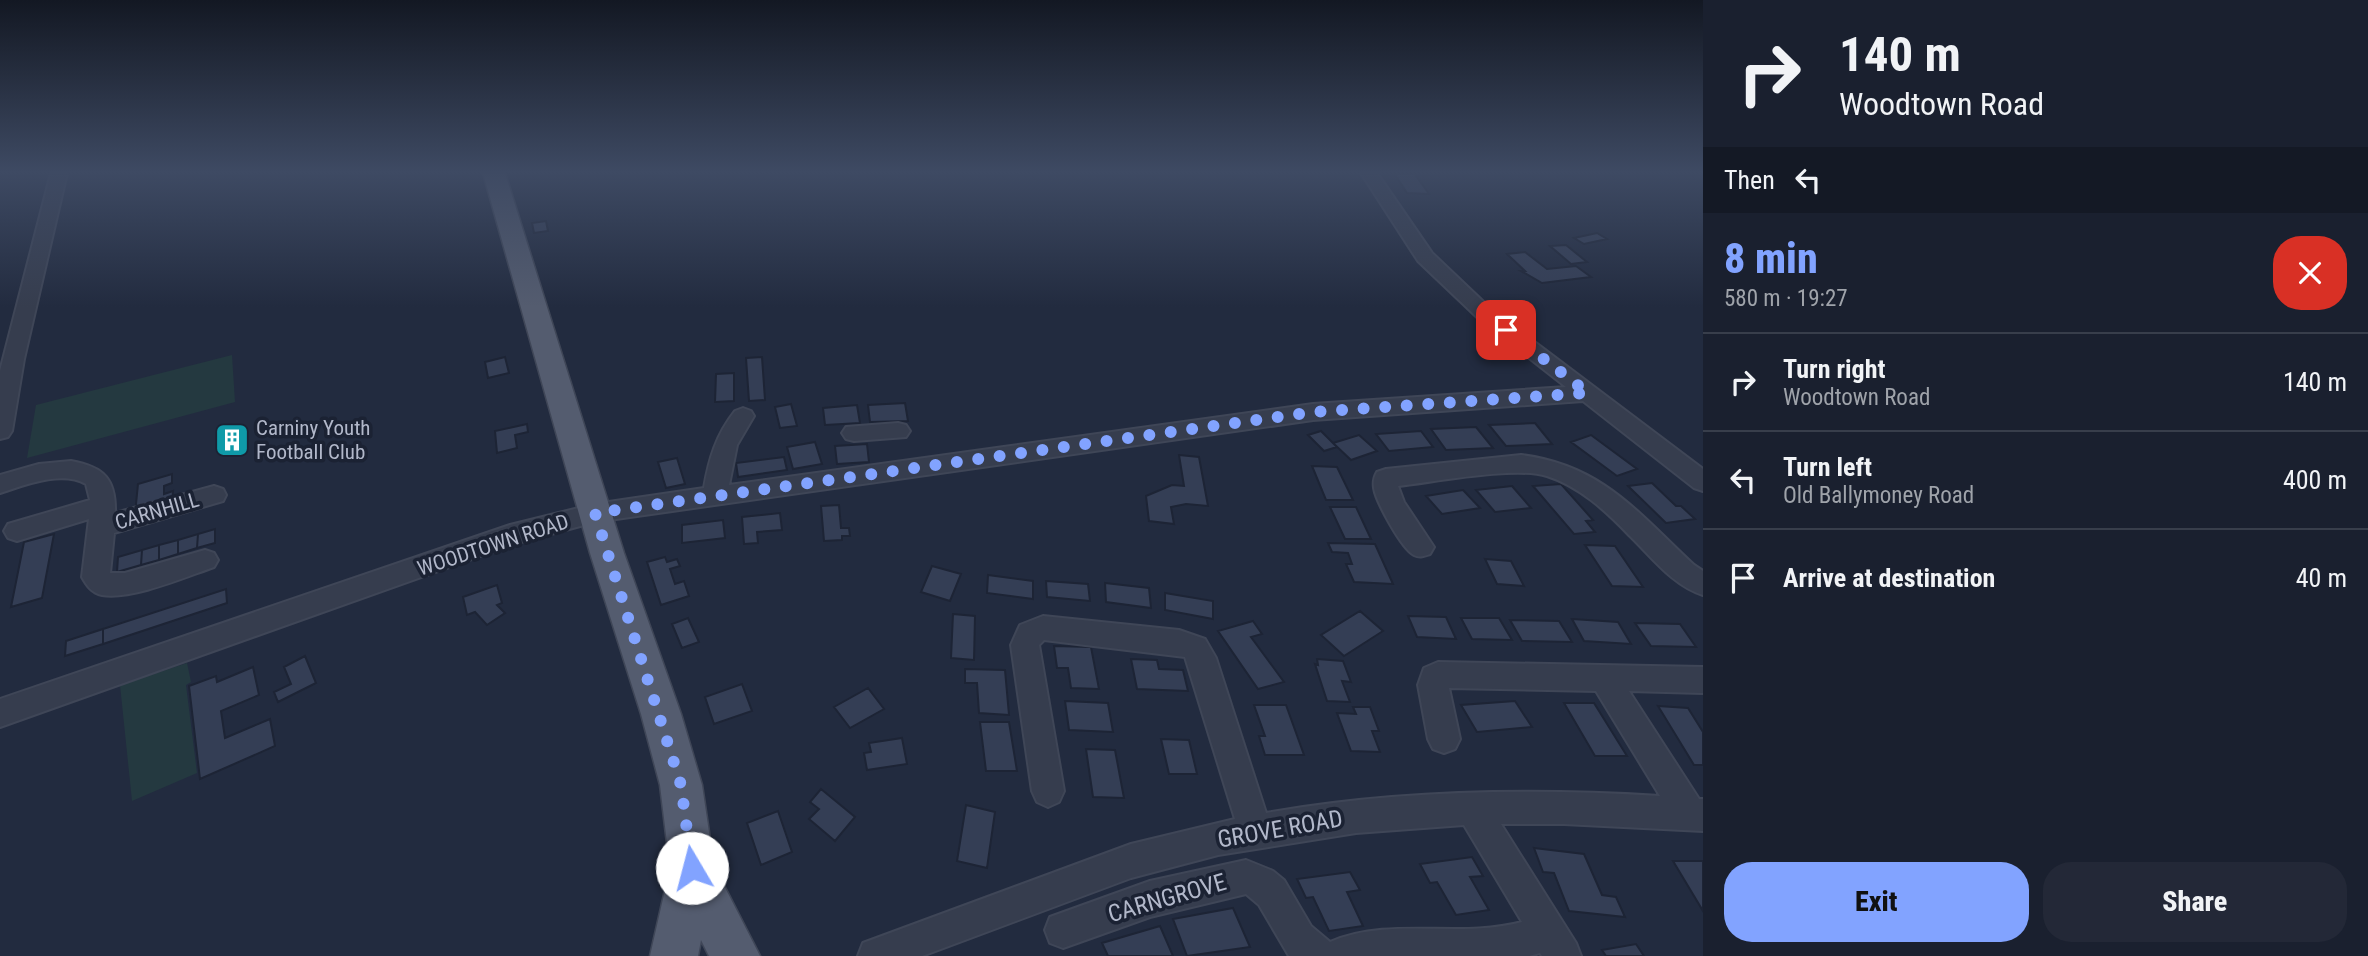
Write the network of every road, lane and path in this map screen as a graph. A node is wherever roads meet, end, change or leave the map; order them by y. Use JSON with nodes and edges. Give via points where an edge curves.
{"nodes":[{"id":1,"x":48,"y":218,"type":"edge"},
{"id":2,"x":507,"y":218,"type":"edge"},
{"id":3,"x":1399,"y":218,"type":"edge"},
{"id":4,"x":1588,"y":393,"type":"junction"},
{"id":5,"x":743,"y":416,"type":"dead end"},
{"id":6,"x":0,"y":431,"type":"edge"},
{"id":7,"x":854,"y":433,"type":"dead end"},
{"id":8,"x":890,"y":472,"type":"junction"},
{"id":9,"x":1703,"y":482,"type":"edge"},
{"id":10,"x":0,"y":484,"type":"edge"},
{"id":11,"x":214,"y":495,"type":"dead end"},
{"id":12,"x":715,"y":498,"type":"junction"},
{"id":13,"x":595,"y":513,"type":"junction"},
{"id":14,"x":100,"y":517,"type":"junction"},
{"id":15,"x":17,"y":531,"type":"dead end"},
{"id":16,"x":1421,"y":547,"type":"dead end"},
{"id":17,"x":205,"y":560,"type":"dead end"},
{"id":18,"x":1703,"y":583,"type":"edge"},
{"id":19,"x":1604,"y":678,"type":"junction"},
{"id":20,"x":1703,"y":680,"type":"edge"},
{"id":21,"x":0,"y":713,"type":"edge"},
{"id":22,"x":1444,"y":738,"type":"dead end"},
{"id":23,"x":1048,"y":791,"type":"dead end"},
{"id":24,"x":1471,"y":807,"type":"junction"},
{"id":25,"x":1696,"y":815,"type":"edge"},
{"id":26,"x":1255,"y":831,"type":"junction"},
{"id":27,"x":692,"y":868,"type":"junction"},
{"id":28,"x":1063,"y":930,"type":"dead end"},
{"id":29,"x":1554,"y":944,"type":"edge"},
{"id":30,"x":674,"y":956,"type":"edge"},
{"id":31,"x":736,"y":956,"type":"edge"},
{"id":32,"x":876,"y":956,"type":"edge"},
{"id":33,"x":1319,"y":956,"type":"edge"},
{"id":34,"x":1340,"y":956,"type":"edge"}],
"edges":[{"from":1,"to":6,"type":"street"},
{"from":2,"to":13,"type":"main road"},
{"from":3,"to":4,"type":"street","via":[[1425,257],[1485,314]]},
{"from":4,"to":8,"type":"street","name":"WOODTOWN ROAD","via":[[1313,412]]},
{"from":4,"to":9,"type":"street"},
{"from":5,"to":12,"type":"street","via":[[723,448]]},
{"from":7,"to":8,"type":"street","via":[[889,431]]},
{"from":8,"to":12,"type":"street","name":"WOODTOWN ROAD"},
{"from":10,"to":14,"type":"street","name":"CARNHILL","via":[[44,472],[89,475],[102,492]]},
{"from":11,"to":14,"type":"street","name":"CARNHILL"},
{"from":12,"to":13,"type":"street","name":"WOODTOWN ROAD"},
{"from":13,"to":21,"type":"street","name":"WOODTOWN ROAD","via":[[510,535]]},
{"from":13,"to":27,"type":"main road","via":[[681,785]]},
{"from":14,"to":15,"type":"street","name":"CARNHILL"},
{"from":14,"to":17,"type":"street","name":"CARNHILL","via":[[96,578],[103,584],[125,584]]},
{"from":16,"to":18,"type":"street","via":[[1395,509],[1385,488],[1386,478],[1539,465],[1588,484],[1685,573]]},
{"from":19,"to":20,"type":"street"},
{"from":19,"to":22,"type":"street","via":[[1438,675],[1433,685]]},
{"from":19,"to":25,"type":"street"},
{"from":23,"to":26,"type":"street","via":[[1025,645],[1028,635],[1044,628],[1179,642],[1195,649],[1203,661]]},
{"from":24,"to":25,"type":"street","name":"GROVE ROAD"},
{"from":24,"to":26,"type":"street","name":"GROVE ROAD","via":[[1357,816]]},
{"from":24,"to":29,"type":"street"},
{"from":26,"to":32,"type":"street","name":"GROVE ROAD","via":[[1149,856]]},
{"from":27,"to":30,"type":"main road"},
{"from":27,"to":31,"type":"main road","via":[[720,933]]},
{"from":28,"to":33,"type":"street","name":"CARNGROVE","via":[[1150,899],[1245,877],[1270,891],[1301,943]]},
{"from":29,"to":34,"type":"street","via":[[1396,946]]}]}
